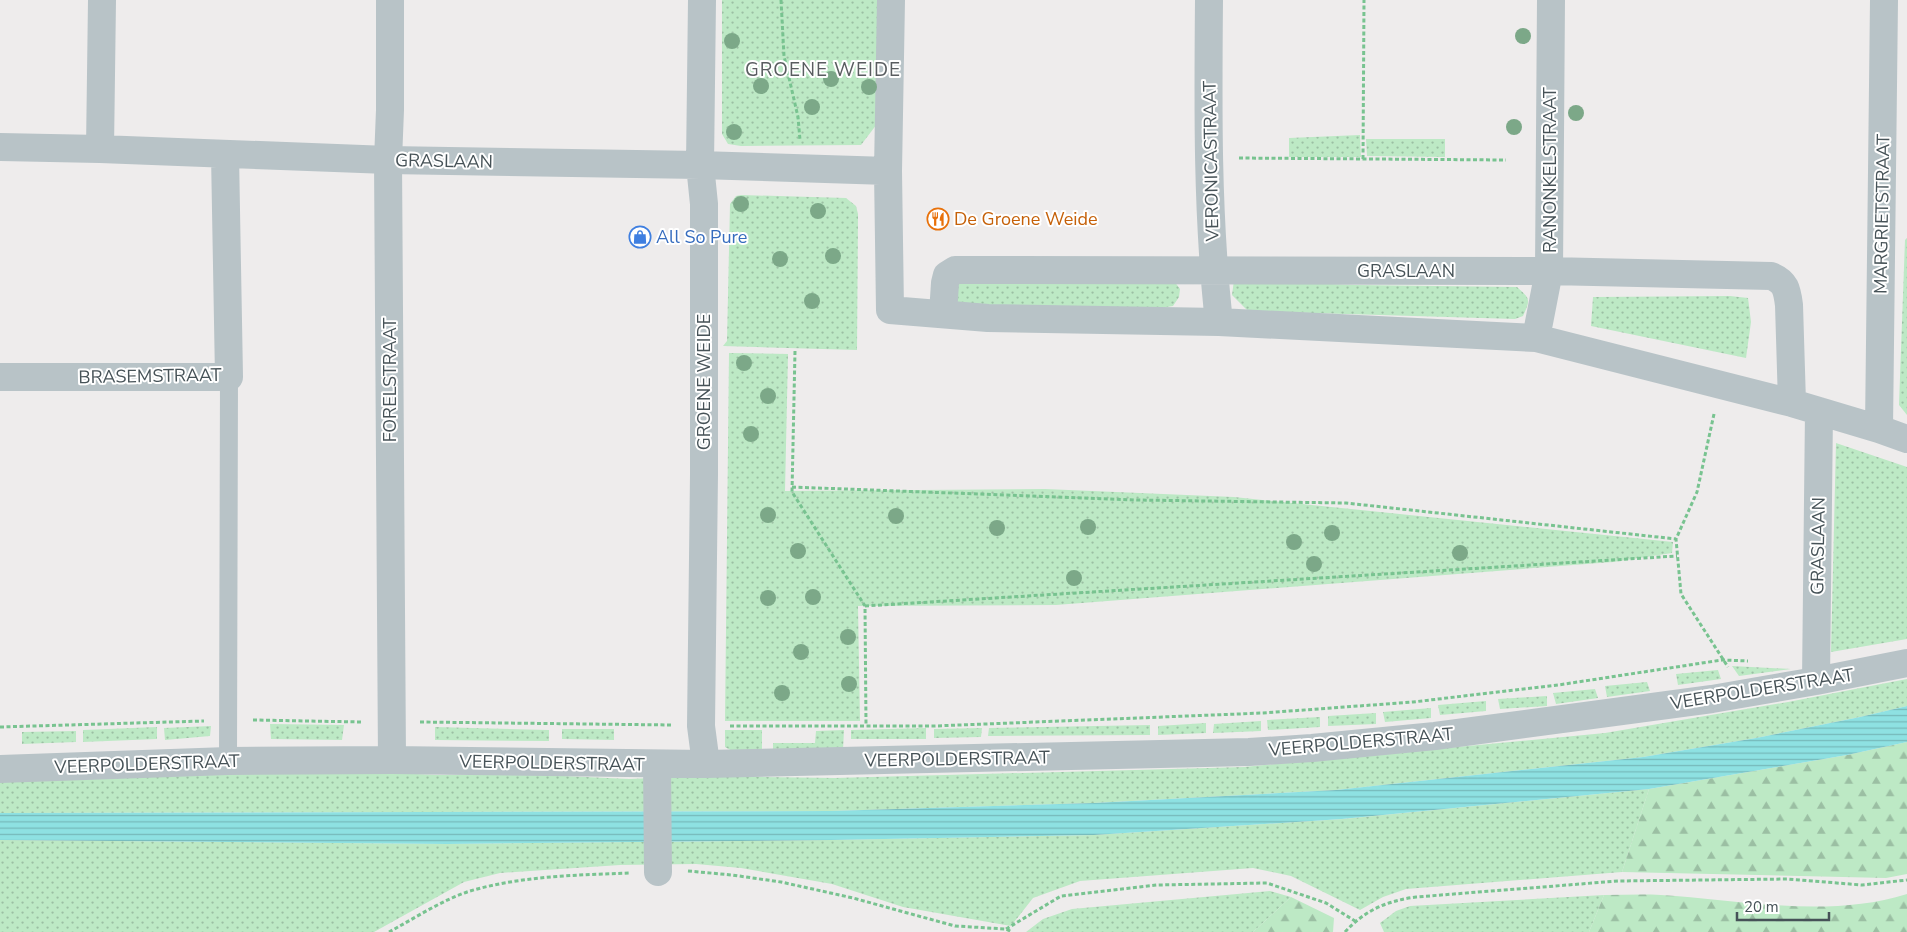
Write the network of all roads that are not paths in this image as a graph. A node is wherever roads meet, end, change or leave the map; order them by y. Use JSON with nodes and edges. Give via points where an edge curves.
{"nodes":[{"id":1,"x":102,"y":0,"type":"edge"},
{"id":2,"x":390,"y":0,"type":"edge"},
{"id":3,"x":702,"y":0,"type":"edge"},
{"id":4,"x":891,"y":0,"type":"edge"},
{"id":5,"x":1209,"y":0,"type":"edge"},
{"id":6,"x":1550,"y":0,"type":"edge"},
{"id":7,"x":1884,"y":0,"type":"edge"},
{"id":8,"x":0,"y":147,"type":"edge"},
{"id":9,"x":100,"y":149,"type":"junction"},
{"id":10,"x":225,"y":154,"type":"junction"},
{"id":11,"x":388,"y":160,"type":"junction"},
{"id":12,"x":700,"y":165,"type":"junction"},
{"id":13,"x":888,"y":171,"type":"junction"},
{"id":14,"x":1213,"y":270,"type":"junction"},
{"id":15,"x":1549,"y":271,"type":"junction"},
{"id":16,"x":943,"y":314,"type":"junction"},
{"id":17,"x":1219,"y":322,"type":"junction"},
{"id":18,"x":1536,"y":338,"type":"junction"},
{"id":19,"x":0,"y":376,"type":"edge"},
{"id":20,"x":229,"y":378,"type":"junction"},
{"id":21,"x":1792,"y":403,"type":"junction"},
{"id":22,"x":1819,"y":411,"type":"junction"},
{"id":23,"x":1879,"y":429,"type":"junction"},
{"id":24,"x":1907,"y":439,"type":"edge"},
{"id":25,"x":1907,"y":663,"type":"edge"},
{"id":26,"x":1816,"y":681,"type":"junction"},
{"id":27,"x":228,"y":760,"type":"junction"},
{"id":28,"x":392,"y":760,"type":"junction"},
{"id":29,"x":706,"y":764,"type":"junction"},
{"id":30,"x":0,"y":769,"type":"edge"},
{"id":31,"x":657,"y":774,"type":"junction"},
{"id":32,"x":659,"y":864,"type":"road end"}],
"edges":[{"from":1,"to":9,"type":"street"},
{"from":2,"to":11,"type":"street","name":"FORELSTRAAT"},
{"from":3,"to":12,"type":"street","name":"GROENE WEIDE"},
{"from":4,"to":13,"type":"street"},
{"from":5,"to":14,"type":"street","name":"VERONICASTRAAT"},
{"from":6,"to":15,"type":"street","name":"RANONKELSTRAAT"},
{"from":7,"to":23,"type":"street","name":"MARGRIETSTRAAT"},
{"from":8,"to":9,"type":"street","name":"GRASLAAN"},
{"from":9,"to":10,"type":"street","name":"GRASLAAN"},
{"from":10,"to":11,"type":"street","name":"GRASLAAN"},
{"from":10,"to":20,"type":"street","name":"BRASEMSTRAAT"},
{"from":11,"to":12,"type":"street","name":"GRASLAAN"},
{"from":11,"to":28,"type":"street","name":"FORELSTRAAT"},
{"from":12,"to":13,"type":"street","name":"GRASLAAN"},
{"from":12,"to":29,"type":"street","name":"GROENE WEIDE","via":[[704,204],[701,726]]},
{"from":13,"to":16,"type":"street","via":[[890,310]]},
{"from":14,"to":15,"type":"street","name":"GRASLAAN"},
{"from":14,"to":16,"type":"street","name":"GRASLAAN","via":[[955,270],[947,274]]},
{"from":14,"to":17,"type":"street","name":"VERONICASTRAAT"},
{"from":15,"to":18,"type":"street","name":"RANONKELSTRAAT"},
{"from":15,"to":21,"type":"street","name":"GRASLAAN","via":[[1771,276],[1780,279],[1787,290],[1789,305]]},
{"from":16,"to":17,"type":"street","via":[[988,318]]},
{"from":17,"to":18,"type":"street"},
{"from":18,"to":21,"type":"street"},
{"from":19,"to":20,"type":"street","name":"BRASEMSTRAAT"},
{"from":20,"to":27,"type":"lane"},
{"from":21,"to":22,"type":"street"},
{"from":22,"to":23,"type":"street"},
{"from":22,"to":26,"type":"street","name":"GRASLAAN"},
{"from":23,"to":24,"type":"street"},
{"from":25,"to":26,"type":"street","name":"VEERPOLDERSTRAAT"},
{"from":26,"to":29,"type":"street","name":"VEERPOLDERSTRAAT","via":[[1748,694],[1435,736],[1303,749]]},
{"from":27,"to":28,"type":"street","name":"VEERPOLDERSTRAAT"},
{"from":27,"to":30,"type":"street","name":"VEERPOLDERSTRAAT"},
{"from":28,"to":31,"type":"street","name":"VEERPOLDERSTRAAT"},
{"from":29,"to":31,"type":"street","name":"VEERPOLDERSTRAAT"},
{"from":31,"to":32,"type":"street"}]}
